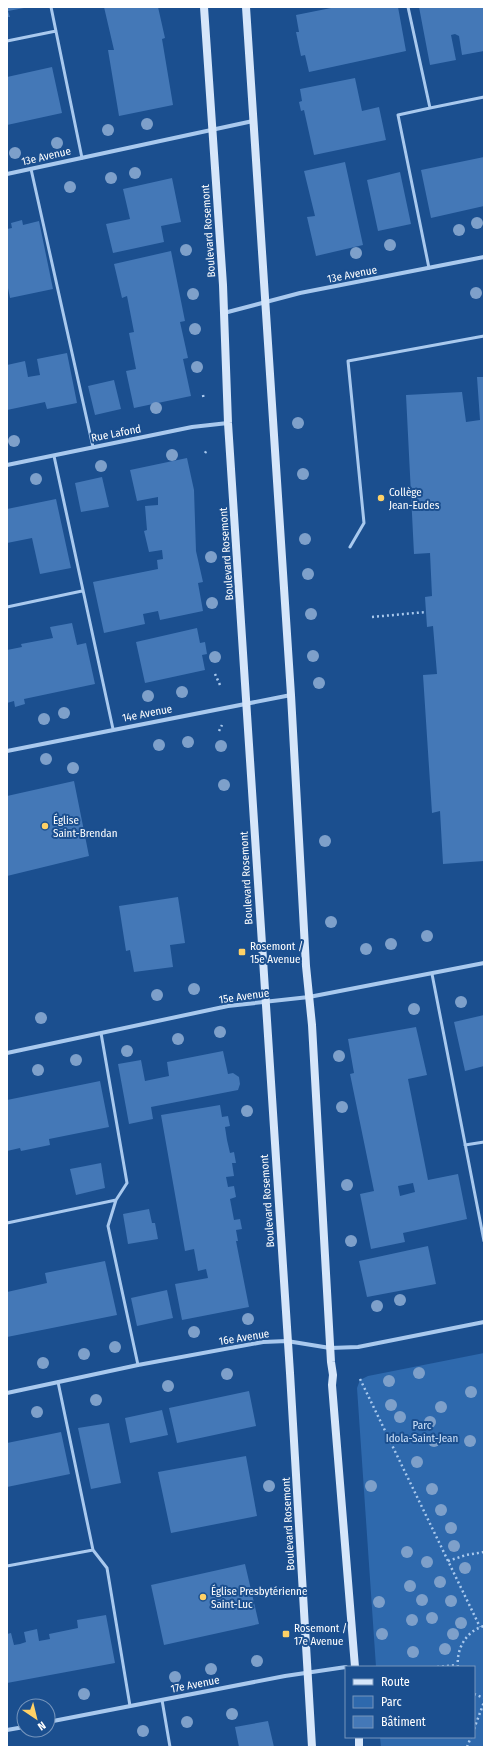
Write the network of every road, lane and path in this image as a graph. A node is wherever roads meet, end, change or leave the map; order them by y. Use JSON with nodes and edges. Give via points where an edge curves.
{"nodes":[{"id":1,"x":51,"y":7,"type":"edge"},
{"id":2,"x":204,"y":7,"type":"edge"},
{"id":3,"x":246,"y":7,"type":"edge"},
{"id":4,"x":408,"y":7,"type":"edge"},
{"id":5,"x":56,"y":31,"type":"junction"},
{"id":6,"x":7,"y":41,"type":"edge"},
{"id":7,"x":484,"y":97,"type":"edge"},
{"id":8,"x":430,"y":108,"type":"junction"},
{"id":9,"x":253,"y":122,"type":"junction"},
{"id":10,"x":212,"y":130,"type":"junction"},
{"id":11,"x":82,"y":158,"type":"junction"},
{"id":12,"x":31,"y":169,"type":"junction"},
{"id":13,"x":7,"y":174,"type":"edge"},
{"id":14,"x":484,"y":257,"type":"edge"},
{"id":15,"x":429,"y":268,"type":"junction"},
{"id":16,"x":266,"y":302,"type":"junction"},
{"id":17,"x":224,"y":313,"type":"junction"},
{"id":18,"x":484,"y":336,"type":"edge"},
{"id":19,"x":203,"y":395,"type":"dead end"},
{"id":20,"x":204,"y":400,"type":"dead end"},
{"id":21,"x":228,"y":423,"type":"junction"},
{"id":22,"x":93,"y":447,"type":"junction"},
{"id":23,"x":54,"y":456,"type":"junction"},
{"id":24,"x":7,"y":465,"type":"edge"},
{"id":25,"x":350,"y":547,"type":"dead end"},
{"id":26,"x":82,"y":591,"type":"junction"},
{"id":27,"x":7,"y":607,"type":"edge"},
{"id":28,"x":426,"y":612,"type":"dead end"},
{"id":29,"x":372,"y":618,"type":"dead end"},
{"id":30,"x":215,"y":674,"type":"dead end"},
{"id":31,"x":220,"y":684,"type":"dead end"},
{"id":32,"x":291,"y":694,"type":"junction"},
{"id":33,"x":247,"y":702,"type":"junction"},
{"id":34,"x":113,"y":729,"type":"junction"},
{"id":35,"x":7,"y":751,"type":"edge"},
{"id":36,"x":484,"y":963,"type":"edge"},
{"id":37,"x":432,"y":974,"type":"junction"},
{"id":38,"x":309,"y":997,"type":"junction"},
{"id":39,"x":266,"y":1001,"type":"junction"},
{"id":40,"x":101,"y":1033,"type":"junction"},
{"id":41,"x":7,"y":1052,"type":"edge"},
{"id":42,"x":484,"y":1142,"type":"edge"},
{"id":43,"x":465,"y":1146,"type":"junction"},
{"id":44,"x":116,"y":1200,"type":"junction"},
{"id":45,"x":7,"y":1223,"type":"edge"},
{"id":46,"x":484,"y":1241,"type":"edge"},
{"id":47,"x":484,"y":1322,"type":"edge"},
{"id":48,"x":287,"y":1341,"type":"junction"},
{"id":49,"x":330,"y":1348,"type":"junction"},
{"id":50,"x":138,"y":1365,"type":"junction"},
{"id":51,"x":360,"y":1379,"type":"dead end"},
{"id":52,"x":58,"y":1382,"type":"junction"},
{"id":53,"x":7,"y":1392,"type":"edge"},
{"id":54,"x":93,"y":1550,"type":"junction"},
{"id":55,"x":484,"y":1552,"type":"edge"},
{"id":56,"x":448,"y":1561,"type":"junction"},
{"id":57,"x":7,"y":1566,"type":"edge"},
{"id":58,"x":482,"y":1626,"type":"edge"},
{"id":59,"x":351,"y":1666,"type":"edge"},
{"id":60,"x":458,"y":1666,"type":"edge"},
{"id":61,"x":345,"y":1668,"type":"edge"},
{"id":62,"x":308,"y":1672,"type":"junction"},
{"id":63,"x":162,"y":1700,"type":"junction"},
{"id":64,"x":484,"y":1702,"type":"edge"},
{"id":65,"x":130,"y":1706,"type":"junction"},
{"id":66,"x":56,"y":1720,"type":"edge"},
{"id":67,"x":475,"y":1726,"type":"edge"},
{"id":68,"x":170,"y":1747,"type":"edge"},
{"id":69,"x":312,"y":1747,"type":"edge"}],
"edges":[{"from":1,"to":5,"type":"lane"},
{"from":2,"to":10,"type":"main road","name":"Boulevard Rosemont"},
{"from":3,"to":9,"type":"main road"},
{"from":4,"to":8,"type":"lane"},
{"from":5,"to":6,"type":"lane"},
{"from":5,"to":11,"type":"lane"},
{"from":7,"to":8,"type":"lane"},
{"from":8,"to":15,"type":"lane","via":[[398,115]]},
{"from":9,"to":10,"type":"street","name":"13e Avenue"},
{"from":9,"to":16,"type":"main road"},
{"from":10,"to":11,"type":"street","name":"13e Avenue"},
{"from":10,"to":17,"type":"main road","name":"Boulevard Rosemont"},
{"from":11,"to":12,"type":"street","name":"13e Avenue"},
{"from":12,"to":13,"type":"street","name":"13e Avenue"},
{"from":12,"to":22,"type":"lane"},
{"from":14,"to":15,"type":"street","name":"13e Avenue"},
{"from":15,"to":16,"type":"street","name":"13e Avenue"},
{"from":16,"to":17,"type":"street","name":"13e Avenue"},
{"from":16,"to":32,"type":"main road"},
{"from":17,"to":21,"type":"main road","name":"Boulevard Rosemont"},
{"from":18,"to":25,"type":"lane","via":[[348,361],[364,524]]},
{"from":19,"to":20,"type":"path"},
{"from":21,"to":22,"type":"street","name":"Rue Lafond"},
{"from":21,"to":33,"type":"main road","name":"Boulevard Rosemont"},
{"from":22,"to":23,"type":"street","name":"Rue Lafond"},
{"from":23,"to":24,"type":"street","name":"Rue Lafond"},
{"from":23,"to":26,"type":"lane"},
{"from":26,"to":27,"type":"lane"},
{"from":26,"to":34,"type":"lane"},
{"from":28,"to":29,"type":"path"},
{"from":30,"to":31,"type":"path"},
{"from":32,"to":33,"type":"street","name":"14e Avenue"},
{"from":32,"to":38,"type":"main road"},
{"from":33,"to":34,"type":"street","name":"14e Avenue"},
{"from":33,"to":39,"type":"main road","name":"Boulevard Rosemont"},
{"from":34,"to":35,"type":"street","name":"14e Avenue"},
{"from":36,"to":37,"type":"street","name":"15e Avenue"},
{"from":37,"to":38,"type":"street","name":"15e Avenue"},
{"from":37,"to":43,"type":"lane"},
{"from":38,"to":39,"type":"street","name":"15e Avenue"},
{"from":38,"to":49,"type":"main road"},
{"from":39,"to":40,"type":"street","name":"15e Avenue","via":[[228,1006]]},
{"from":39,"to":48,"type":"main road","name":"Boulevard Rosemont"},
{"from":40,"to":41,"type":"street","name":"15e Avenue"},
{"from":40,"to":44,"type":"lane","via":[[127,1182]]},
{"from":42,"to":43,"type":"lane"},
{"from":43,"to":46,"type":"lane"},
{"from":44,"to":45,"type":"lane"},
{"from":44,"to":50,"type":"lane","via":[[108,1226]]},
{"from":47,"to":49,"type":"street","name":"16e Avenue","via":[[358,1347]]},
{"from":48,"to":49,"type":"street","name":"16e Avenue"},
{"from":48,"to":50,"type":"street","name":"16e Avenue","via":[[263,1342]]},
{"from":48,"to":62,"type":"main road","name":"Boulevard Rosemont"},
{"from":49,"to":59,"type":"main road"},
{"from":50,"to":52,"type":"street","name":"16e Avenue"},
{"from":51,"to":56,"type":"path"},
{"from":52,"to":53,"type":"street","name":"16e Avenue"},
{"from":52,"to":54,"type":"lane"},
{"from":54,"to":57,"type":"lane"},
{"from":54,"to":65,"type":"lane","via":[[107,1568]]},
{"from":55,"to":56,"type":"path"},
{"from":56,"to":58,"type":"path"},
{"from":58,"to":60,"type":"path","via":[[470,1633],[462,1642],[458,1653]]},
{"from":61,"to":62,"type":"street","name":"17e Avenue"},
{"from":62,"to":63,"type":"street","name":"17e Avenue"},
{"from":62,"to":69,"type":"main road","name":"Boulevard Rosemont"},
{"from":63,"to":65,"type":"street","name":"17e Avenue"},
{"from":63,"to":68,"type":"lane"},
{"from":64,"to":67,"type":"path"},
{"from":65,"to":66,"type":"street","name":"17e Avenue"}]}
